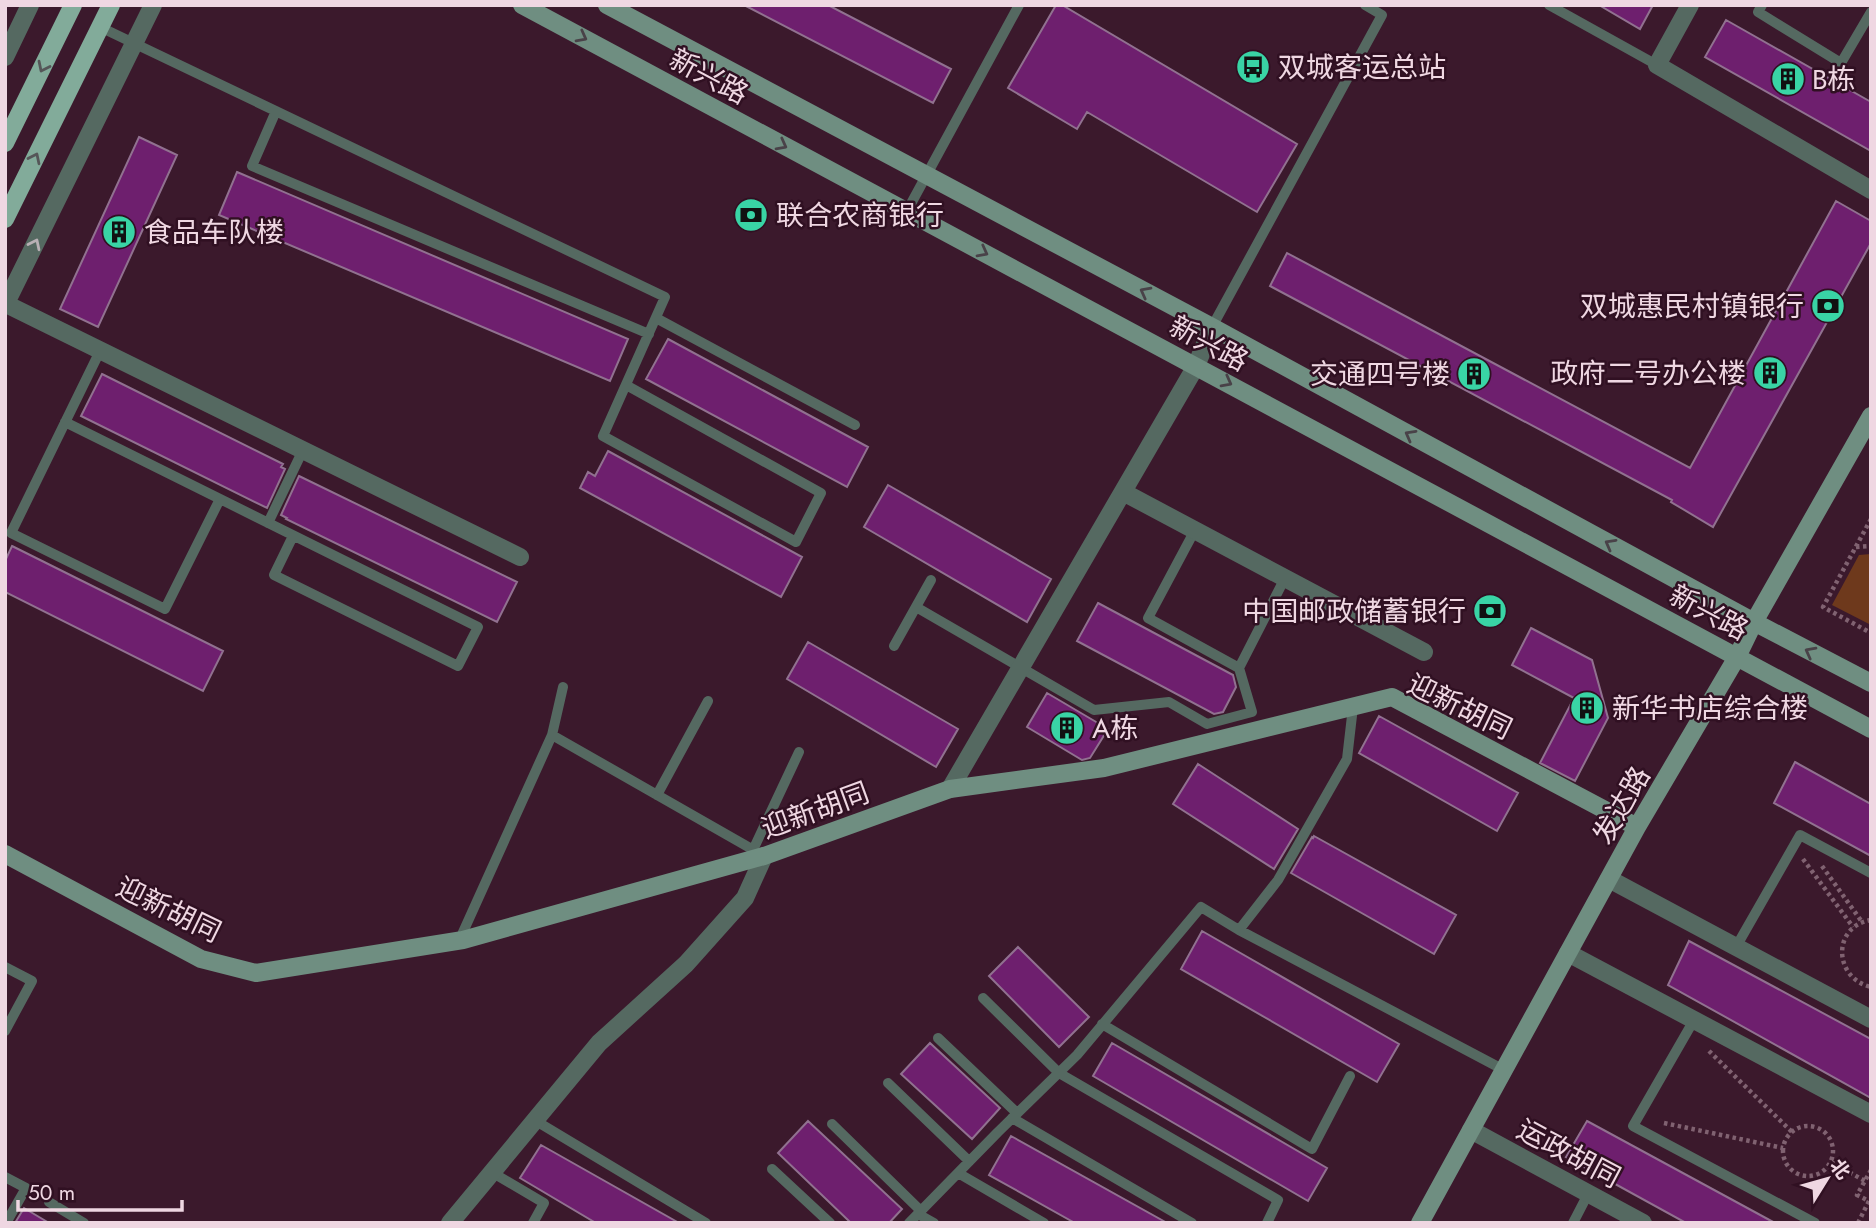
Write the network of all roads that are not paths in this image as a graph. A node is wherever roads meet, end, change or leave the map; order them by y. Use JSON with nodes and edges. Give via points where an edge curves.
{"nodes":[{"id":1,"x":30,"y":5,"type":"edge"},
{"id":2,"x":73,"y":5,"type":"edge"},
{"id":3,"x":111,"y":5,"type":"edge"},
{"id":4,"x":153,"y":5,"type":"edge"},
{"id":5,"x":522,"y":5,"type":"edge"},
{"id":6,"x":607,"y":5,"type":"edge"},
{"id":7,"x":1018,"y":5,"type":"edge"},
{"id":8,"x":1365,"y":5,"type":"edge"},
{"id":9,"x":1549,"y":5,"type":"edge"},
{"id":10,"x":1689,"y":5,"type":"edge"},
{"id":11,"x":1762,"y":5,"type":"edge"},
{"id":12,"x":1871,"y":12,"type":"edge"},
{"id":13,"x":100,"y":27,"type":"junction"},
{"id":14,"x":134,"y":43,"type":"junction"},
{"id":15,"x":5,"y":57,"type":"edge"},
{"id":16,"x":1657,"y":65,"type":"junction"},
{"id":17,"x":275,"y":111,"type":"junction"},
{"id":18,"x":5,"y":143,"type":"edge"},
{"id":19,"x":926,"y":175,"type":"junction"},
{"id":20,"x":1871,"y":190,"type":"edge"},
{"id":21,"x":907,"y":211,"type":"junction"},
{"id":22,"x":5,"y":219,"type":"edge"},
{"id":23,"x":5,"y":304,"type":"edge"},
{"id":24,"x":656,"y":318,"type":"junction"},
{"id":25,"x":1212,"y":327,"type":"junction"},
{"id":26,"x":649,"y":334,"type":"junction"},
{"id":27,"x":100,"y":351,"type":"junction"},
{"id":28,"x":1196,"y":366,"type":"junction"},
{"id":29,"x":626,"y":385,"type":"junction"},
{"id":30,"x":1871,"y":416,"type":"edge"},
{"id":31,"x":65,"y":422,"type":"junction"},
{"id":32,"x":855,"y":425,"type":"dead end"},
{"id":33,"x":303,"y":450,"type":"junction"},
{"id":34,"x":1123,"y":492,"type":"junction"},
{"id":35,"x":220,"y":499,"type":"junction"},
{"id":36,"x":268,"y":523,"type":"junction"},
{"id":37,"x":1195,"y":530,"type":"junction"},
{"id":38,"x":293,"y":536,"type":"junction"},
{"id":39,"x":520,"y":557,"type":"dead end"},
{"id":40,"x":1285,"y":578,"type":"junction"},
{"id":41,"x":931,"y":580,"type":"dead end"},
{"id":42,"x":916,"y":607,"type":"junction"},
{"id":43,"x":1754,"y":622,"type":"junction"},
{"id":44,"x":894,"y":646,"type":"dead end"},
{"id":45,"x":1424,"y":652,"type":"dead end"},
{"id":46,"x":1737,"y":657,"type":"junction"},
{"id":47,"x":1020,"y":668,"type":"junction"},
{"id":48,"x":1239,"y":668,"type":"junction"},
{"id":49,"x":1871,"y":683,"type":"edge"},
{"id":50,"x":563,"y":687,"type":"dead end"},
{"id":51,"x":708,"y":701,"type":"dead end"},
{"id":52,"x":1353,"y":706,"type":"junction"},
{"id":53,"x":1871,"y":729,"type":"edge"},
{"id":54,"x":1209,"y":733,"type":"junction"},
{"id":55,"x":552,"y":735,"type":"junction"},
{"id":56,"x":799,"y":752,"type":"dead end"},
{"id":57,"x":950,"y":789,"type":"junction"},
{"id":58,"x":657,"y":795,"type":"junction"},
{"id":59,"x":1637,"y":827,"type":"junction"},
{"id":60,"x":759,"y":853,"type":"junction"},
{"id":61,"x":5,"y":854,"type":"edge"},
{"id":62,"x":1871,"y":873,"type":"edge"},
{"id":63,"x":1609,"y":879,"type":"junction"},
{"id":64,"x":1239,"y":930,"type":"junction"},
{"id":65,"x":459,"y":941,"type":"junction"},
{"id":66,"x":1736,"y":947,"type":"junction"},
{"id":67,"x":1569,"y":953,"type":"junction"},
{"id":68,"x":5,"y":967,"type":"edge"},
{"id":69,"x":983,"y":998,"type":"dead end"},
{"id":70,"x":1871,"y":1019,"type":"edge"},
{"id":71,"x":1102,"y":1024,"type":"junction"},
{"id":72,"x":1691,"y":1026,"type":"junction"},
{"id":73,"x":5,"y":1031,"type":"edge"},
{"id":74,"x":938,"y":1038,"type":"dead end"},
{"id":75,"x":1504,"y":1070,"type":"junction"},
{"id":76,"x":1059,"y":1073,"type":"junction"},
{"id":77,"x":1350,"y":1076,"type":"dead end"},
{"id":78,"x":888,"y":1083,"type":"dead end"},
{"id":79,"x":1871,"y":1114,"type":"edge"},
{"id":80,"x":1015,"y":1116,"type":"junction"},
{"id":81,"x":536,"y":1121,"type":"junction"},
{"id":82,"x":832,"y":1124,"type":"dead end"},
{"id":83,"x":1471,"y":1130,"type":"junction"},
{"id":84,"x":969,"y":1161,"type":"junction"},
{"id":85,"x":772,"y":1169,"type":"dead end"},
{"id":86,"x":493,"y":1173,"type":"junction"},
{"id":87,"x":958,"y":1173,"type":"junction"},
{"id":88,"x":5,"y":1177,"type":"edge"},
{"id":89,"x":1588,"y":1194,"type":"junction"},
{"id":90,"x":49,"y":1202,"type":"dead end"},
{"id":91,"x":919,"y":1213,"type":"junction"},
{"id":92,"x":6,"y":1223,"type":"edge"},
{"id":93,"x":84,"y":1223,"type":"edge"},
{"id":94,"x":450,"y":1223,"type":"edge"},
{"id":95,"x":533,"y":1223,"type":"edge"},
{"id":96,"x":706,"y":1223,"type":"edge"},
{"id":97,"x":830,"y":1223,"type":"edge"},
{"id":98,"x":908,"y":1223,"type":"edge"},
{"id":99,"x":934,"y":1223,"type":"edge"},
{"id":100,"x":1044,"y":1223,"type":"edge"},
{"id":101,"x":1192,"y":1223,"type":"edge"},
{"id":102,"x":1267,"y":1223,"type":"edge"},
{"id":103,"x":1420,"y":1223,"type":"edge"},
{"id":104,"x":1573,"y":1223,"type":"edge"},
{"id":105,"x":1643,"y":1223,"type":"edge"},
{"id":106,"x":1815,"y":1223,"type":"edge"}],
"edges":[{"from":1,"to":15,"type":"street"},
{"from":2,"to":18,"type":"main road","one_way":true},
{"from":3,"to":13,"type":"main road"},
{"from":4,"to":14,"type":"street"},
{"from":5,"to":21,"type":"main road","name":"新兴路","one_way":true},
{"from":6,"to":19,"type":"main road","name":"新兴路"},
{"from":7,"to":19,"type":"lane"},
{"from":8,"to":25,"type":"lane","via":[[1382,15]]},
{"from":9,"to":16,"type":"lane"},
{"from":10,"to":16,"type":"street"},
{"from":11,"to":12,"type":"lane","via":[[1758,12],[1841,63]]},
{"from":13,"to":14,"type":"lane"},
{"from":22,"to":13,"type":"main road","one_way":true},
{"from":14,"to":17,"type":"lane"},
{"from":23,"to":14,"type":"street","one_way":true},
{"from":16,"to":20,"type":"street"},
{"from":17,"to":24,"type":"lane","via":[[666,298]]},
{"from":17,"to":26,"type":"lane","via":[[251,166]]},
{"from":19,"to":21,"type":"lane"},
{"from":25,"to":19,"type":"main road","name":"新兴路","one_way":true},
{"from":21,"to":28,"type":"main road","name":"新兴路","one_way":true},
{"from":23,"to":27,"type":"street"},
{"from":24,"to":26,"type":"lane"},
{"from":24,"to":32,"type":"lane"},
{"from":25,"to":28,"type":"street"},
{"from":43,"to":25,"type":"main road","name":"新兴路","one_way":true},
{"from":26,"to":29,"type":"lane"},
{"from":27,"to":31,"type":"lane"},
{"from":27,"to":33,"type":"street"},
{"from":28,"to":34,"type":"street"},
{"from":28,"to":46,"type":"main road","name":"新兴路","one_way":true},
{"from":29,"to":29,"type":"lane","via":[[603,436],[796,542],[821,493]]},
{"from":30,"to":43,"type":"main road","name":"发达路"},
{"from":31,"to":35,"type":"lane"},
{"from":31,"to":35,"type":"lane","via":[[11,533],[35,545],[165,609]]},
{"from":33,"to":36,"type":"lane"},
{"from":33,"to":39,"type":"street"},
{"from":34,"to":37,"type":"street"},
{"from":34,"to":47,"type":"street"},
{"from":35,"to":36,"type":"lane"},
{"from":36,"to":38,"type":"lane"},
{"from":37,"to":40,"type":"street"},
{"from":37,"to":48,"type":"lane","via":[[1148,618]]},
{"from":38,"to":38,"type":"lane","via":[[478,627],[458,666],[274,575]]},
{"from":40,"to":45,"type":"street"},
{"from":40,"to":48,"type":"lane"},
{"from":41,"to":42,"type":"lane"},
{"from":42,"to":44,"type":"lane"},
{"from":42,"to":47,"type":"lane"},
{"from":43,"to":46,"type":"main road","name":"发达路"},
{"from":49,"to":43,"type":"main road","name":"新兴路","one_way":true},
{"from":46,"to":53,"type":"main road","name":"新兴路"},
{"from":46,"to":59,"type":"main road","name":"发达路"},
{"from":47,"to":54,"type":"lane","via":[[1094,710],[1169,702]]},
{"from":47,"to":57,"type":"street"},
{"from":48,"to":54,"type":"lane","via":[[1252,712]]},
{"from":50,"to":55,"type":"lane"},
{"from":51,"to":58,"type":"lane"},
{"from":52,"to":54,"type":"main road","name":"迎新胡同"},
{"from":52,"to":59,"type":"main road","name":"迎新胡同","via":[[1392,697]]},
{"from":52,"to":64,"type":"lane","via":[[1347,759],[1278,880]]},
{"from":54,"to":57,"type":"main road","name":"迎新胡同","via":[[1104,768]]},
{"from":55,"to":58,"type":"lane"},
{"from":55,"to":65,"type":"lane"},
{"from":56,"to":60,"type":"lane"},
{"from":57,"to":60,"type":"main road","name":"迎新胡同"},
{"from":58,"to":60,"type":"lane"},
{"from":59,"to":63,"type":"main road","name":"发达路"},
{"from":60,"to":65,"type":"main road","name":"迎新胡同"},
{"from":60,"to":81,"type":"street","via":[[745,898],[686,964],[599,1043]]},
{"from":61,"to":65,"type":"main road","name":"迎新胡同","via":[[201,959],[256,973]]},
{"from":62,"to":66,"type":"lane","via":[[1800,835]]},
{"from":63,"to":66,"type":"street"},
{"from":63,"to":67,"type":"main road","name":"发达路"},
{"from":64,"to":71,"type":"lane","via":[[1201,907]]},
{"from":64,"to":75,"type":"lane"},
{"from":66,"to":70,"type":"street"},
{"from":67,"to":72,"type":"street"},
{"from":67,"to":75,"type":"main road","name":"发达路"},
{"from":68,"to":73,"type":"lane","via":[[32,981]]},
{"from":69,"to":76,"type":"lane"},
{"from":71,"to":76,"type":"lane"},
{"from":71,"to":77,"type":"lane","via":[[1312,1149]]},
{"from":72,"to":79,"type":"street"},
{"from":72,"to":106,"type":"lane","via":[[1633,1126]]},
{"from":74,"to":80,"type":"lane"},
{"from":75,"to":83,"type":"main road","name":"发达路"},
{"from":76,"to":80,"type":"lane"},
{"from":76,"to":102,"type":"lane","via":[[1278,1200]]},
{"from":78,"to":84,"type":"lane"},
{"from":80,"to":84,"type":"lane"},
{"from":80,"to":101,"type":"lane"},
{"from":81,"to":86,"type":"street"},
{"from":81,"to":96,"type":"lane"},
{"from":82,"to":91,"type":"lane"},
{"from":83,"to":89,"type":"street","name":"运政胡同"},
{"from":83,"to":103,"type":"main road","name":"发达路"},
{"from":84,"to":87,"type":"lane"},
{"from":85,"to":97,"type":"lane"},
{"from":86,"to":94,"type":"street"},
{"from":86,"to":95,"type":"lane","via":[[544,1203]]},
{"from":87,"to":91,"type":"lane"},
{"from":87,"to":100,"type":"lane"},
{"from":88,"to":92,"type":"lane","via":[[26,1188]]},
{"from":89,"to":104,"type":"lane"},
{"from":89,"to":105,"type":"street","name":"运政胡同"},
{"from":90,"to":93,"type":"lane"},
{"from":91,"to":98,"type":"lane"},
{"from":91,"to":99,"type":"lane"}]}
